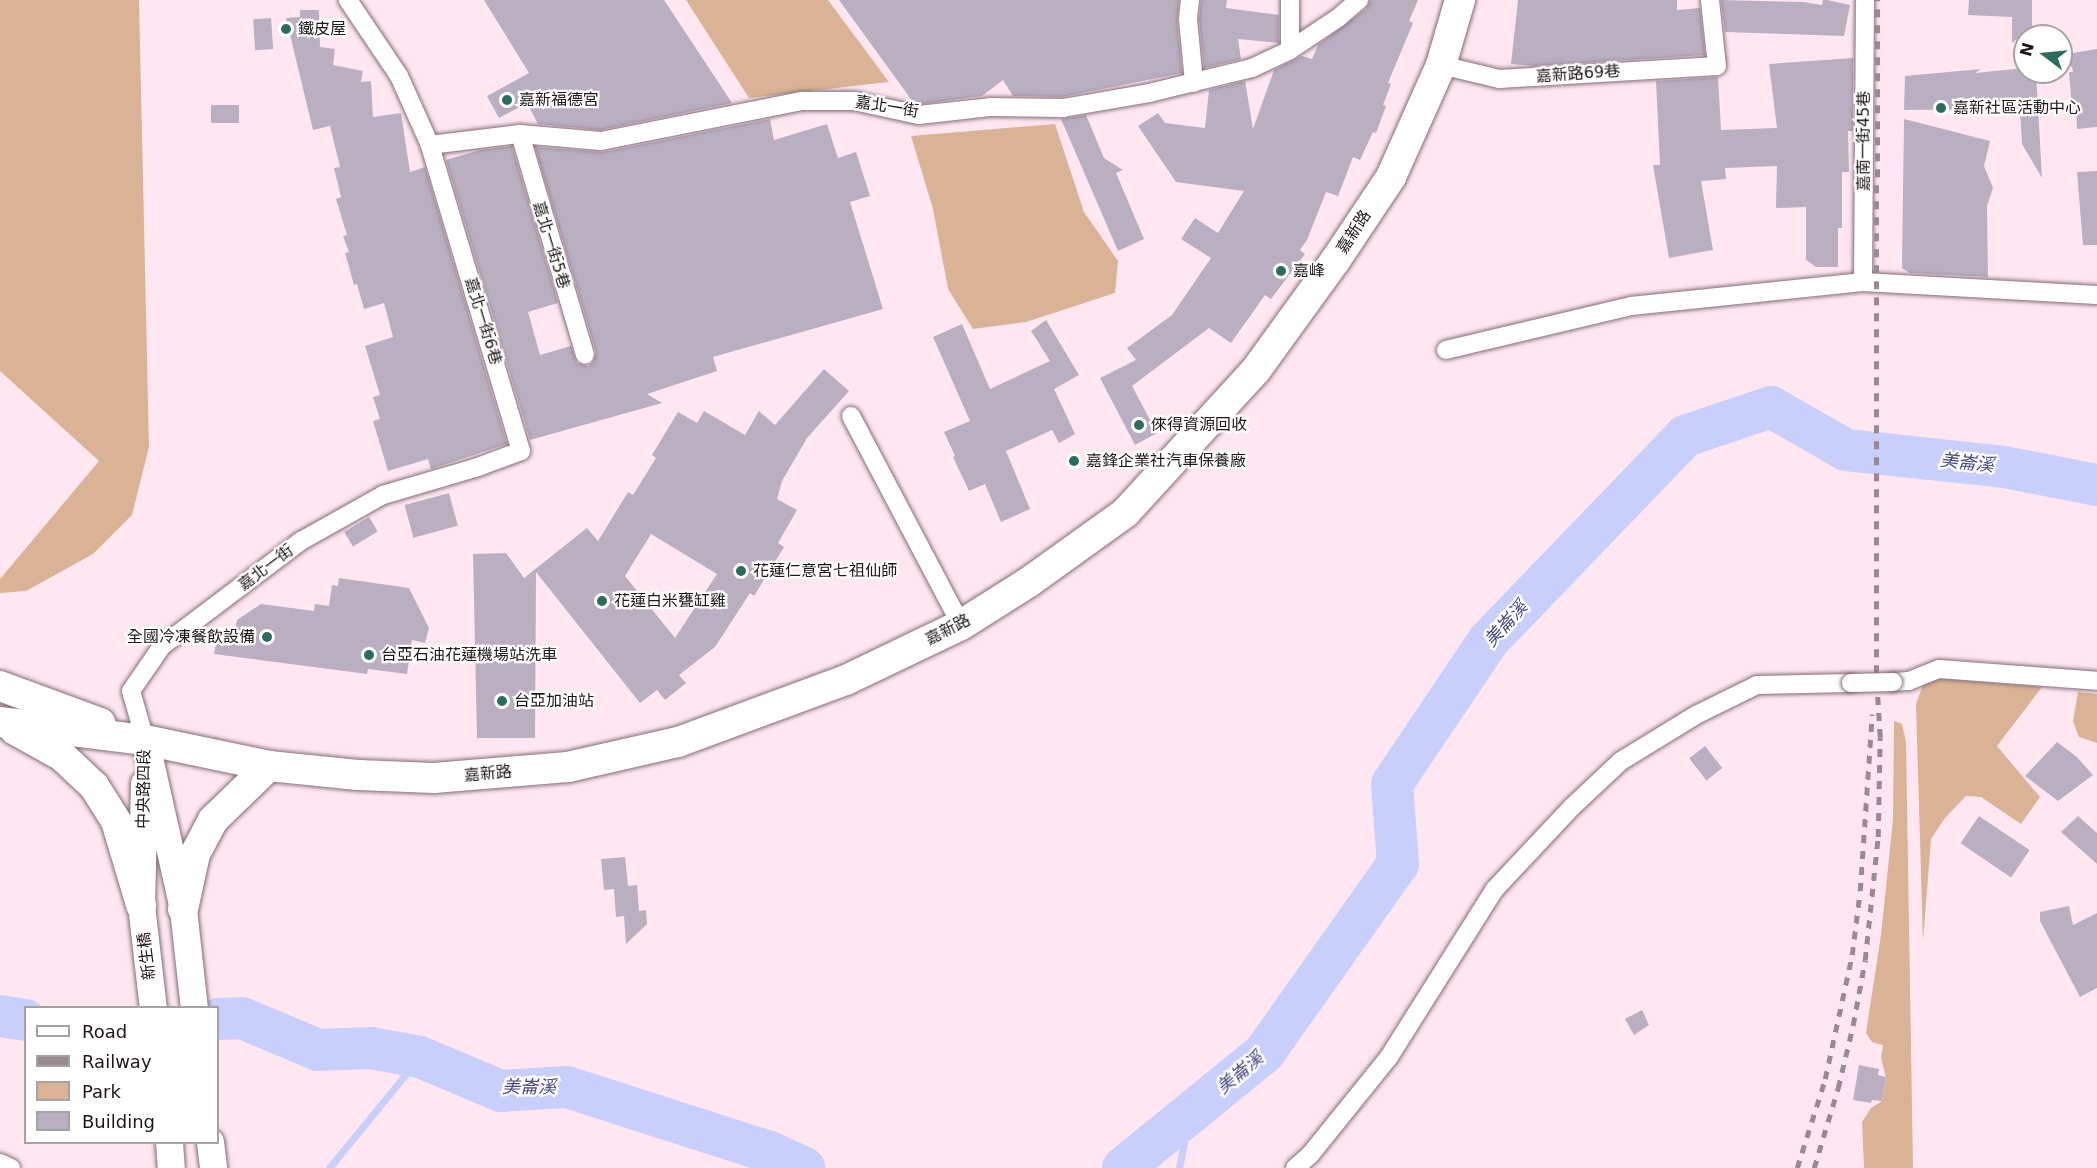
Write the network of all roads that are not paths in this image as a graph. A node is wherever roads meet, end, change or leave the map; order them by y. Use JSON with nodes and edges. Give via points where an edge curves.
{"nodes":[{"id":1,"x":348,"y":0,"type":"edge"},
{"id":2,"x":1190,"y":0,"type":"edge"},
{"id":3,"x":1290,"y":0,"type":"edge"},
{"id":4,"x":1359,"y":0,"type":"edge"},
{"id":5,"x":1460,"y":0,"type":"edge"},
{"id":6,"x":1710,"y":0,"type":"edge"},
{"id":7,"x":1865,"y":0,"type":"edge"},
{"id":8,"x":1290,"y":50,"type":"junction"},
{"id":9,"x":1441,"y":65,"type":"junction"},
{"id":10,"x":1194,"y":83,"type":"junction"},
{"id":11,"x":520,"y":134,"type":"junction"},
{"id":12,"x":430,"y":145,"type":"junction"},
{"id":13,"x":1863,"y":282,"type":"junction"},
{"id":14,"x":2097,"y":295,"type":"edge"},
{"id":15,"x":1446,"y":350,"type":"dead end"},
{"id":16,"x":585,"y":355,"type":"dead end"},
{"id":17,"x":851,"y":416,"type":"dead end"},
{"id":18,"x":476,"y":468,"type":"joint"},
{"id":19,"x":961,"y":625,"type":"junction"},
{"id":20,"x":2097,"y":681,"type":"edge"},
{"id":21,"x":0,"y":686,"type":"edge"},
{"id":22,"x":1,"y":723,"type":"edge"},
{"id":23,"x":145,"y":740,"type":"junction"},
{"id":24,"x":269,"y":766,"type":"junction"},
{"id":25,"x":141,"y":905,"type":"junction"},
{"id":26,"x":183,"y":909,"type":"junction"},
{"id":27,"x":153,"y":1006,"type":"edge"},
{"id":28,"x":194,"y":1006,"type":"edge"},
{"id":29,"x":169,"y":1144,"type":"edge"},
{"id":30,"x":210,"y":1144,"type":"edge"},
{"id":31,"x":0,"y":1163,"type":"edge"},
{"id":32,"x":11,"y":1168,"type":"edge"},
{"id":33,"x":171,"y":1168,"type":"edge"},
{"id":34,"x":213,"y":1168,"type":"edge"},
{"id":35,"x":1295,"y":1168,"type":"edge"}],
"edges":[{"from":1,"to":12,"type":"street","via":[[399,76]]},
{"from":2,"to":10,"type":"street"},
{"from":3,"to":8,"type":"street"},
{"from":4,"to":8,"type":"street","name":"嘉北一街"},
{"from":5,"to":9,"type":"main road","name":"嘉新路"},
{"from":6,"to":9,"type":"street","name":"嘉新路69巷","via":[[1717,66],[1499,79]]},
{"from":7,"to":13,"type":"street","name":"嘉南一街45巷"},
{"from":8,"to":10,"type":"street","name":"嘉北一街","via":[[1252,68]]},
{"from":9,"to":19,"type":"main road","name":"嘉新路","via":[[1391,177],[1256,370],[1125,513]]},
{"from":10,"to":11,"type":"street","name":"嘉北一街","via":[[1063,108],[990,107],[919,114],[854,101],[802,101],[601,141]]},
{"from":11,"to":12,"type":"street","name":"嘉北一街"},
{"from":11,"to":16,"type":"street","name":"嘉北一街5巷"},
{"from":12,"to":18,"type":"street","name":"嘉北一街6巷","via":[[522,451]]},
{"from":13,"to":14,"type":"street"},
{"from":13,"to":15,"type":"street","via":[[1631,306]]},
{"from":17,"to":19,"type":"street"},
{"from":18,"to":23,"type":"street","name":"嘉北一街","via":[[383,495],[301,541],[162,646],[131,691]]},
{"from":19,"to":24,"type":"main road","name":"嘉新路","via":[[846,680],[678,742],[568,767],[435,778]]},
{"from":20,"to":35,"type":"street","bridge":true,"via":[[1939,669],[1909,681],[1757,685],[1696,715],[1621,761],[1494,890],[1389,1057],[1310,1155]]},
{"from":21,"to":23,"type":"main road","name":"嘉新路"},
{"from":22,"to":23,"type":"main road","name":"嘉新路"},
{"from":22,"to":25,"type":"main road","via":[[62,756],[94,786],[116,821]]},
{"from":23,"to":24,"type":"main road","name":"嘉新路"},
{"from":23,"to":25,"type":"street","name":"中央路四段"},
{"from":23,"to":26,"type":"street","name":"中央路四段"},
{"from":24,"to":26,"type":"main road","via":[[213,820],[195,854]]},
{"from":25,"to":27,"type":"street","name":"新生橋"},
{"from":26,"to":28,"type":"street"},
{"from":29,"to":33,"type":"street"},
{"from":30,"to":34,"type":"street"},
{"from":31,"to":32,"type":"street"}]}
